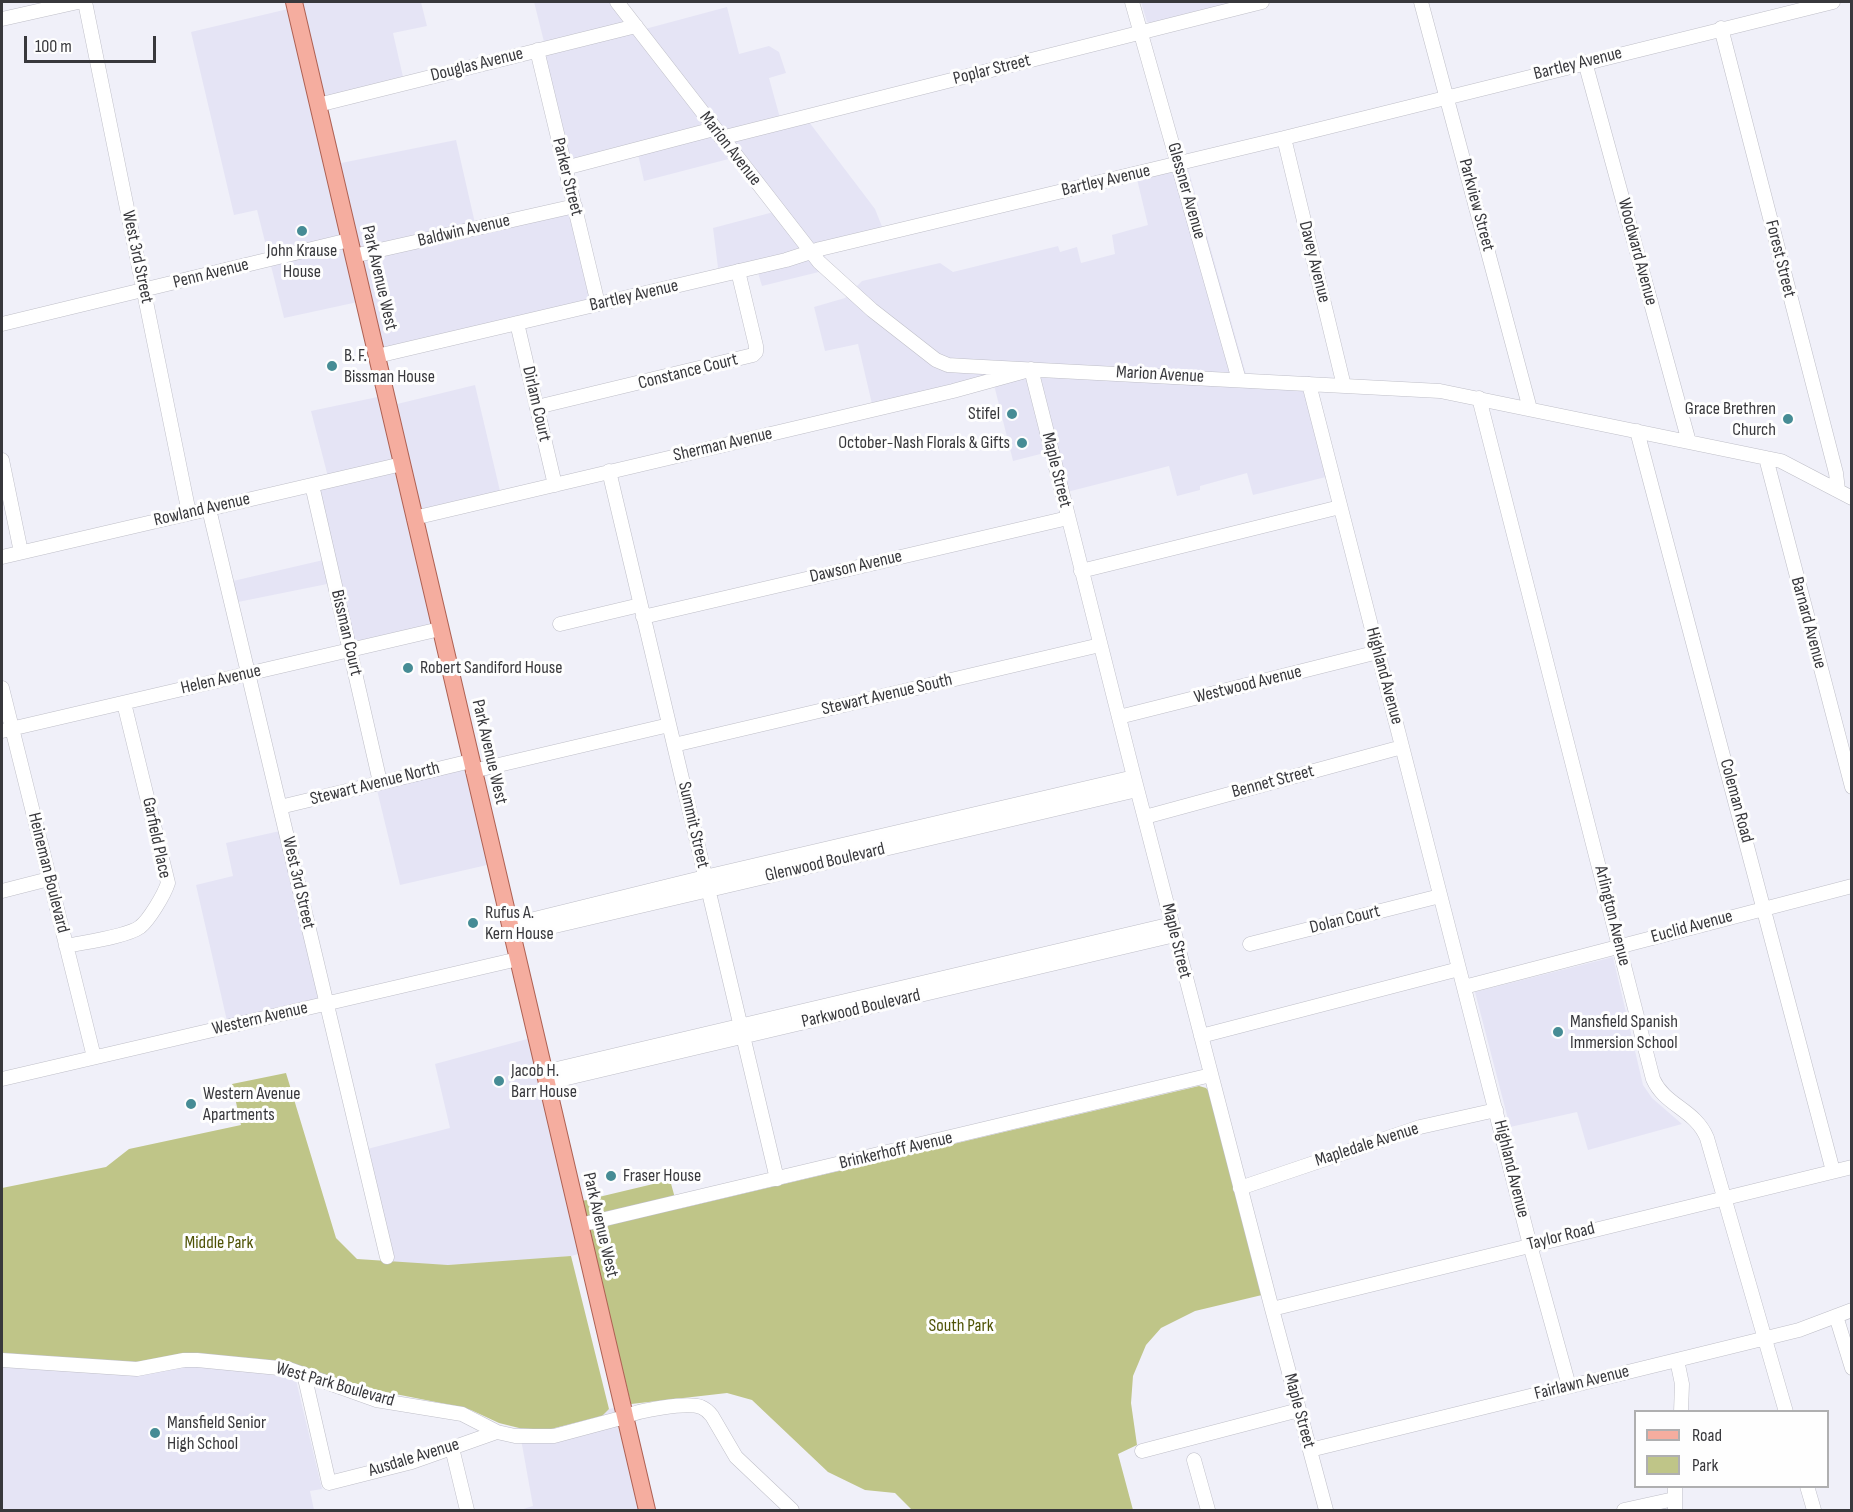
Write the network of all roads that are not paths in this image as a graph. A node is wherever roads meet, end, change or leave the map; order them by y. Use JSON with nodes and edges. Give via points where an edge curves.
{"nodes":[{"id":1,"x":78,"y":2,"type":"edge"},
{"id":2,"x":85,"y":2,"type":"edge"},
{"id":3,"x":294,"y":2,"type":"edge"},
{"id":4,"x":617,"y":2,"type":"edge"},
{"id":5,"x":1132,"y":2,"type":"edge"},
{"id":6,"x":1262,"y":2,"type":"edge"},
{"id":7,"x":1421,"y":2,"type":"edge"},
{"id":8,"x":1833,"y":2,"type":"edge"},
{"id":9,"x":1806,"y":5,"type":"edge"},
{"id":10,"x":2,"y":19,"type":"edge"},
{"id":11,"x":636,"y":26,"type":"junction"},
{"id":12,"x":1721,"y":28,"type":"junction"},
{"id":13,"x":1141,"y":32,"type":"junction"},
{"id":14,"x":537,"y":50,"type":"junction"},
{"id":15,"x":1585,"y":62,"type":"junction"},
{"id":16,"x":1447,"y":97,"type":"junction"},
{"id":17,"x":318,"y":105,"type":"junction"},
{"id":18,"x":718,"y":133,"type":"junction"},
{"id":19,"x":1284,"y":138,"type":"junction"},
{"id":20,"x":1178,"y":163,"type":"junction"},
{"id":21,"x":565,"y":168,"type":"junction"},
{"id":22,"x":574,"y":206,"type":"junction"},
{"id":23,"x":351,"y":248,"type":"junction"},
{"id":24,"x":810,"y":252,"type":"junction"},
{"id":25,"x":738,"y":271,"type":"junction"},
{"id":26,"x":144,"y":290,"type":"junction"},
{"id":27,"x":598,"y":304,"type":"junction"},
{"id":28,"x":518,"y":323,"type":"junction"},
{"id":29,"x":2,"y":324,"type":"edge"},
{"id":30,"x":377,"y":356,"type":"junction"},
{"id":31,"x":955,"y":366,"type":"junction"},
{"id":32,"x":1031,"y":369,"type":"junction"},
{"id":33,"x":1239,"y":380,"type":"junction"},
{"id":34,"x":1309,"y":384,"type":"junction"},
{"id":35,"x":1344,"y":386,"type":"junction"},
{"id":36,"x":953,"y":391,"type":"junction"},
{"id":37,"x":1479,"y":398,"type":"junction"},
{"id":38,"x":537,"y":407,"type":"junction"},
{"id":39,"x":1530,"y":409,"type":"junction"},
{"id":40,"x":1638,"y":431,"type":"junction"},
{"id":41,"x":1689,"y":442,"type":"junction"},
{"id":42,"x":1766,"y":458,"type":"junction"},
{"id":43,"x":2,"y":460,"type":"edge"},
{"id":44,"x":402,"y":464,"type":"junction"},
{"id":45,"x":609,"y":471,"type":"junction"},
{"id":46,"x":555,"y":484,"type":"junction"},
{"id":47,"x":312,"y":485,"type":"junction"},
{"id":48,"x":1838,"y":490,"type":"junction"},
{"id":49,"x":1851,"y":498,"type":"edge"},
{"id":50,"x":1340,"y":507,"type":"junction"},
{"id":51,"x":209,"y":509,"type":"junction"},
{"id":52,"x":189,"y":513,"type":"junction"},
{"id":53,"x":414,"y":518,"type":"junction"},
{"id":54,"x":1068,"y":518,"type":"junction"},
{"id":55,"x":21,"y":552,"type":"junction"},
{"id":56,"x":2,"y":557,"type":"edge"},
{"id":57,"x":1081,"y":571,"type":"junction"},
{"id":58,"x":642,"y":611,"type":"junction"},
{"id":59,"x":560,"y":624,"type":"dead end"},
{"id":60,"x":440,"y":629,"type":"junction"},
{"id":61,"x":1100,"y":645,"type":"junction"},
{"id":62,"x":350,"y":650,"type":"junction"},
{"id":63,"x":1378,"y":652,"type":"junction"},
{"id":64,"x":248,"y":674,"type":"junction"},
{"id":65,"x":2,"y":688,"type":"edge"},
{"id":66,"x":124,"y":703,"type":"junction"},
{"id":67,"x":1119,"y":717,"type":"junction"},
{"id":68,"x":669,"y":725,"type":"junction"},
{"id":69,"x":7,"y":730,"type":"edge"},
{"id":70,"x":674,"y":745,"type":"junction"},
{"id":71,"x":1402,"y":747,"type":"junction"},
{"id":72,"x":472,"y":766,"type":"junction"},
{"id":73,"x":380,"y":782,"type":"junction"},
{"id":74,"x":1136,"y":784,"type":"junction"},
{"id":75,"x":1851,"y":787,"type":"edge"},
{"id":76,"x":280,"y":807,"type":"junction"},
{"id":77,"x":1144,"y":817,"type":"junction"},
{"id":78,"x":49,"y":879,"type":"junction"},
{"id":79,"x":707,"y":884,"type":"junction"},
{"id":80,"x":1851,"y":886,"type":"edge"},
{"id":81,"x":2,"y":891,"type":"edge"},
{"id":82,"x":1440,"y":896,"type":"junction"},
{"id":83,"x":1764,"y":907,"type":"junction"},
{"id":84,"x":1173,"y":929,"type":"junction"},
{"id":85,"x":511,"y":930,"type":"junction"},
{"id":86,"x":1250,"y":944,"type":"dead end"},
{"id":87,"x":66,"y":946,"type":"junction"},
{"id":88,"x":1619,"y":946,"type":"junction"},
{"id":89,"x":518,"y":959,"type":"junction"},
{"id":90,"x":1459,"y":969,"type":"junction"},
{"id":91,"x":1464,"y":987,"type":"junction"},
{"id":92,"x":326,"y":1004,"type":"junction"},
{"id":93,"x":742,"y":1031,"type":"junction"},
{"id":94,"x":1201,"y":1036,"type":"junction"},
{"id":95,"x":94,"y":1057,"type":"junction"},
{"id":96,"x":1211,"y":1076,"type":"junction"},
{"id":97,"x":545,"y":1077,"type":"junction"},
{"id":98,"x":2,"y":1079,"type":"edge"},
{"id":99,"x":1496,"y":1110,"type":"junction"},
{"id":100,"x":1851,"y":1167,"type":"edge"},
{"id":101,"x":1833,"y":1171,"type":"junction"},
{"id":102,"x":777,"y":1179,"type":"junction"},
{"id":103,"x":1240,"y":1188,"type":"junction"},
{"id":104,"x":1724,"y":1198,"type":"junction"},
{"id":105,"x":580,"y":1225,"type":"junction"},
{"id":106,"x":1530,"y":1245,"type":"junction"},
{"id":107,"x":387,"y":1257,"type":"dead end"},
{"id":108,"x":1272,"y":1308,"type":"junction"},
{"id":109,"x":1851,"y":1310,"type":"edge"},
{"id":110,"x":1836,"y":1316,"type":"junction"},
{"id":111,"x":1765,"y":1338,"type":"junction"},
{"id":112,"x":2,"y":1360,"type":"edge"},
{"id":113,"x":1677,"y":1360,"type":"junction"},
{"id":114,"x":1851,"y":1368,"type":"edge"},
{"id":115,"x":304,"y":1374,"type":"junction"},
{"id":116,"x":1569,"y":1386,"type":"junction"},
{"id":117,"x":1299,"y":1410,"type":"junction"},
{"id":118,"x":1681,"y":1410,"type":"edge"},
{"id":119,"x":1785,"y":1410,"type":"edge"},
{"id":120,"x":468,"y":1416,"type":"junction"},
{"id":121,"x":626,"y":1418,"type":"junction"},
{"id":122,"x":498,"y":1432,"type":"junction"},
{"id":123,"x":456,"y":1446,"type":"junction"},
{"id":124,"x":1310,"y":1450,"type":"junction"},
{"id":125,"x":1142,"y":1451,"type":"dead end"},
{"id":126,"x":1194,"y":1460,"type":"dead end"},
{"id":127,"x":1808,"y":1488,"type":"edge"},
{"id":128,"x":1675,"y":1499,"type":"edge"},
{"id":129,"x":467,"y":1510,"type":"edge"},
{"id":130,"x":647,"y":1510,"type":"edge"},
{"id":131,"x":792,"y":1510,"type":"edge"},
{"id":132,"x":1208,"y":1510,"type":"edge"},
{"id":133,"x":1326,"y":1510,"type":"edge"},
{"id":134,"x":1624,"y":1510,"type":"edge"},
{"id":135,"x":1814,"y":1510,"type":"edge"}],
"edges":[{"from":1,"to":10,"type":"street"},
{"from":2,"to":26,"type":"street","name":"West 3rd Street"},
{"from":3,"to":17,"type":"main road","name":"Park Avenue West"},
{"from":4,"to":11,"type":"street","name":"Marion Avenue"},
{"from":5,"to":13,"type":"street","name":"Glessner Avenue"},
{"from":6,"to":13,"type":"street","name":"Poplar Street"},
{"from":7,"to":16,"type":"street","name":"Parkview Street"},
{"from":8,"to":9,"type":"street","name":"Bartley Avenue"},
{"from":9,"to":12,"type":"street","name":"Bartley Avenue"},
{"from":11,"to":14,"type":"street","name":"Douglas Avenue"},
{"from":11,"to":18,"type":"street","name":"Marion Avenue"},
{"from":12,"to":15,"type":"street","name":"Bartley Avenue"},
{"from":12,"to":48,"type":"street","name":"Forest Street"},
{"from":13,"to":18,"type":"street","name":"Poplar Street"},
{"from":13,"to":20,"type":"street","name":"Glessner Avenue"},
{"from":14,"to":17,"type":"street","name":"Douglas Avenue"},
{"from":14,"to":21,"type":"street","name":"Parker Street"},
{"from":15,"to":16,"type":"street","name":"Bartley Avenue"},
{"from":15,"to":41,"type":"street","name":"Woodward Avenue"},
{"from":16,"to":19,"type":"street","name":"Bartley Avenue"},
{"from":16,"to":39,"type":"street","name":"Parkview Street"},
{"from":17,"to":23,"type":"main road","name":"Park Avenue West"},
{"from":18,"to":21,"type":"street","name":"Poplar Street"},
{"from":18,"to":24,"type":"street","name":"Marion Avenue"},
{"from":19,"to":20,"type":"street","name":"Bartley Avenue"},
{"from":19,"to":35,"type":"street","name":"Davey Avenue"},
{"from":20,"to":24,"type":"street","name":"Bartley Avenue"},
{"from":20,"to":33,"type":"street","name":"Glessner Avenue"},
{"from":21,"to":22,"type":"street","name":"Parker Street"},
{"from":22,"to":23,"type":"street","name":"Baldwin Avenue"},
{"from":22,"to":27,"type":"street","name":"Parker Street"},
{"from":23,"to":26,"type":"street","name":"Penn Avenue"},
{"from":23,"to":30,"type":"main road","name":"Park Avenue West"},
{"from":24,"to":25,"type":"street","name":"Bartley Avenue"},
{"from":24,"to":31,"type":"street","name":"Marion Avenue","via":[[916,346],[936,360]]},
{"from":25,"to":27,"type":"street","name":"Bartley Avenue"},
{"from":25,"to":38,"type":"street","name":"Constance Court","via":[[756,346],[753,355]]},
{"from":26,"to":29,"type":"street","name":"Penn Avenue"},
{"from":26,"to":52,"type":"street","name":"West 3rd Street"},
{"from":27,"to":28,"type":"street","name":"Bartley Avenue"},
{"from":28,"to":30,"type":"street","name":"Bartley Avenue"},
{"from":28,"to":38,"type":"street","name":"Dirlam Court"},
{"from":30,"to":44,"type":"main road","name":"Park Avenue West"},
{"from":31,"to":32,"type":"street","name":"Marion Avenue"},
{"from":31,"to":36,"type":"street"},
{"from":32,"to":33,"type":"street","name":"Marion Avenue"},
{"from":32,"to":36,"type":"street","name":"Sherman Avenue"},
{"from":32,"to":54,"type":"street","name":"Maple Street"},
{"from":33,"to":34,"type":"street","name":"Marion Avenue"},
{"from":34,"to":35,"type":"street","name":"Marion Avenue"},
{"from":34,"to":50,"type":"street","name":"Highland Avenue"},
{"from":35,"to":37,"type":"street","name":"Marion Avenue","via":[[1432,390]]},
{"from":36,"to":45,"type":"street","name":"Sherman Avenue"},
{"from":37,"to":39,"type":"street","name":"Marion Avenue"},
{"from":37,"to":88,"type":"street","name":"Arlington Avenue"},
{"from":38,"to":46,"type":"street","name":"Dirlam Court"},
{"from":39,"to":40,"type":"street","name":"Marion Avenue"},
{"from":40,"to":41,"type":"street","name":"Marion Avenue"},
{"from":40,"to":83,"type":"street","name":"Coleman Road"},
{"from":41,"to":42,"type":"street","name":"Marion Avenue"},
{"from":42,"to":48,"type":"street","name":"Marion Avenue","via":[[1791,465]]},
{"from":42,"to":75,"type":"street","name":"Barnard Avenue"},
{"from":43,"to":55,"type":"street"},
{"from":44,"to":47,"type":"street","name":"Rowland Avenue"},
{"from":44,"to":53,"type":"main road","name":"Park Avenue West"},
{"from":45,"to":46,"type":"street","name":"Sherman Avenue"},
{"from":45,"to":58,"type":"street","name":"Summit Street"},
{"from":46,"to":53,"type":"street","name":"Sherman Avenue"},
{"from":47,"to":51,"type":"street","name":"Rowland Avenue"},
{"from":47,"to":62,"type":"street","name":"Bissman Court"},
{"from":48,"to":49,"type":"street","name":"Marion Avenue"},
{"from":50,"to":57,"type":"street"},
{"from":50,"to":63,"type":"street","name":"Highland Avenue"},
{"from":51,"to":52,"type":"street","name":"Rowland Avenue"},
{"from":51,"to":64,"type":"street","name":"West 3rd Street"},
{"from":52,"to":55,"type":"street","name":"Rowland Avenue"},
{"from":53,"to":60,"type":"main road","name":"Park Avenue West"},
{"from":54,"to":57,"type":"street","name":"Maple Street"},
{"from":54,"to":58,"type":"street","name":"Dawson Avenue"},
{"from":55,"to":56,"type":"street","name":"Rowland Avenue"},
{"from":57,"to":61,"type":"street","name":"Maple Street"},
{"from":58,"to":59,"type":"street","name":"Dawson Avenue"},
{"from":58,"to":68,"type":"street","name":"Summit Street"},
{"from":60,"to":62,"type":"street","name":"Helen Avenue"},
{"from":60,"to":72,"type":"main road","name":"Park Avenue West"},
{"from":61,"to":67,"type":"street","name":"Maple Street"},
{"from":61,"to":70,"type":"street","name":"Stewart Avenue South"},
{"from":62,"to":64,"type":"street","name":"Helen Avenue"},
{"from":62,"to":73,"type":"street","name":"Bissman Court"},
{"from":63,"to":67,"type":"street","name":"Westwood Avenue"},
{"from":63,"to":71,"type":"street","name":"Highland Avenue"},
{"from":64,"to":66,"type":"street","name":"Helen Avenue"},
{"from":64,"to":76,"type":"street","name":"West 3rd Street"},
{"from":65,"to":69,"type":"street","name":"Heineman Boulevard"},
{"from":66,"to":69,"type":"street","name":"Helen Avenue"},
{"from":66,"to":87,"type":"street","name":"Garfield Place","via":[[168,883],[141,926]]},
{"from":67,"to":74,"type":"street","name":"Maple Street"},
{"from":68,"to":70,"type":"street","name":"Summit Street"},
{"from":68,"to":72,"type":"street"},
{"from":69,"to":78,"type":"street","name":"Heineman Boulevard"},
{"from":70,"to":79,"type":"street","name":"Summit Street"},
{"from":71,"to":77,"type":"street","name":"Bennet Street"},
{"from":71,"to":82,"type":"street","name":"Highland Avenue"},
{"from":72,"to":73,"type":"street","name":"Stewart Avenue North"},
{"from":72,"to":85,"type":"main road","name":"Park Avenue West"},
{"from":73,"to":76,"type":"street","name":"Stewart Avenue North"},
{"from":74,"to":77,"type":"street","name":"Maple Street"},
{"from":74,"to":79,"type":"street","name":"Glenwood Boulevard"},
{"from":76,"to":92,"type":"street","name":"West 3rd Street"},
{"from":77,"to":84,"type":"street","name":"Maple Street"},
{"from":78,"to":81,"type":"street"},
{"from":78,"to":87,"type":"street","name":"Heineman Boulevard"},
{"from":79,"to":85,"type":"street","name":"Glenwood Boulevard"},
{"from":79,"to":93,"type":"street","name":"Summit Street"},
{"from":80,"to":83,"type":"street","name":"Euclid Avenue"},
{"from":82,"to":86,"type":"street","name":"Dolan Court"},
{"from":82,"to":90,"type":"street","name":"Highland Avenue"},
{"from":83,"to":88,"type":"street","name":"Euclid Avenue"},
{"from":83,"to":101,"type":"street","name":"Coleman Road"},
{"from":84,"to":93,"type":"street"},
{"from":84,"to":94,"type":"street","name":"Maple Street"},
{"from":85,"to":89,"type":"main road","name":"Park Avenue West"},
{"from":87,"to":95,"type":"street","name":"Heineman Boulevard"},
{"from":88,"to":91,"type":"street","name":"Euclid Avenue"},
{"from":88,"to":104,"type":"street","name":"Arlington Avenue","via":[[1657,1087],[1704,1130]]},
{"from":89,"to":92,"type":"street","name":"Western Avenue"},
{"from":89,"to":97,"type":"main road","name":"Park Avenue West"},
{"from":90,"to":91,"type":"street","name":"Highland Avenue"},
{"from":90,"to":94,"type":"street"},
{"from":91,"to":99,"type":"street","name":"Highland Avenue"},
{"from":92,"to":95,"type":"street","name":"Western Avenue"},
{"from":92,"to":107,"type":"street","name":"West 3rd Street"},
{"from":93,"to":97,"type":"street"},
{"from":93,"to":102,"type":"street","name":"Summit Street"},
{"from":94,"to":96,"type":"street","name":"Maple Street"},
{"from":95,"to":98,"type":"street","name":"Western Avenue"},
{"from":96,"to":102,"type":"street","name":"Brinkerhoff Avenue"},
{"from":96,"to":103,"type":"street","name":"Maple Street"},
{"from":97,"to":105,"type":"main road","name":"Park Avenue West"},
{"from":99,"to":103,"type":"street","name":"Mapledale Avenue","via":[[1420,1127]]},
{"from":99,"to":106,"type":"street","name":"Highland Avenue"},
{"from":100,"to":101,"type":"street","name":"Taylor Road"},
{"from":101,"to":104,"type":"street","name":"Taylor Road"},
{"from":102,"to":105,"type":"street","name":"Brinkerhoff Avenue"},
{"from":103,"to":108,"type":"street","name":"Maple Street"},
{"from":104,"to":106,"type":"street","name":"Taylor Road"},
{"from":104,"to":111,"type":"street","name":"Arlington Avenue"},
{"from":105,"to":121,"type":"main road","name":"Park Avenue West"},
{"from":106,"to":108,"type":"street","name":"Taylor Road"},
{"from":106,"to":116,"type":"street","name":"Highland Avenue"},
{"from":108,"to":117,"type":"street","name":"Maple Street"},
{"from":109,"to":110,"type":"street","name":"Fairlawn Avenue"},
{"from":110,"to":111,"type":"street","name":"Fairlawn Avenue"},
{"from":110,"to":114,"type":"street"},
{"from":111,"to":113,"type":"street","name":"Fairlawn Avenue"},
{"from":111,"to":119,"type":"street","name":"Arlington Avenue"},
{"from":112,"to":115,"type":"street","name":"West Park Boulevard","via":[[131,1369],[208,1360]]},
{"from":113,"to":116,"type":"street","name":"Fairlawn Avenue"},
{"from":113,"to":118,"type":"street","via":[[1682,1384]]},
{"from":115,"to":120,"type":"street","name":"West Park Boulevard","via":[[376,1400]]},
{"from":115,"to":123,"type":"street","name":"Ausdale Avenue","via":[[329,1482],[412,1462]]},
{"from":116,"to":124,"type":"street","name":"Fairlawn Avenue"},
{"from":117,"to":124,"type":"street","name":"Maple Street"},
{"from":117,"to":125,"type":"street"},
{"from":120,"to":122,"type":"street","name":"West Park Boulevard"},
{"from":120,"to":123,"type":"street","via":[[472,1434]]},
{"from":121,"to":122,"type":"street","name":"West Park Boulevard","via":[[554,1436]]},
{"from":121,"to":130,"type":"main road","name":"Park Avenue West"},
{"from":121,"to":131,"type":"street","name":"West Park Boulevard","via":[[636,1412],[693,1405],[702,1408],[712,1416],[736,1457]]},
{"from":122,"to":123,"type":"street","name":"Ausdale Avenue"},
{"from":123,"to":129,"type":"street"},
{"from":124,"to":133,"type":"street","name":"Maple Street"},
{"from":126,"to":132,"type":"street"},
{"from":127,"to":135,"type":"street"},
{"from":128,"to":134,"type":"street"}]}
